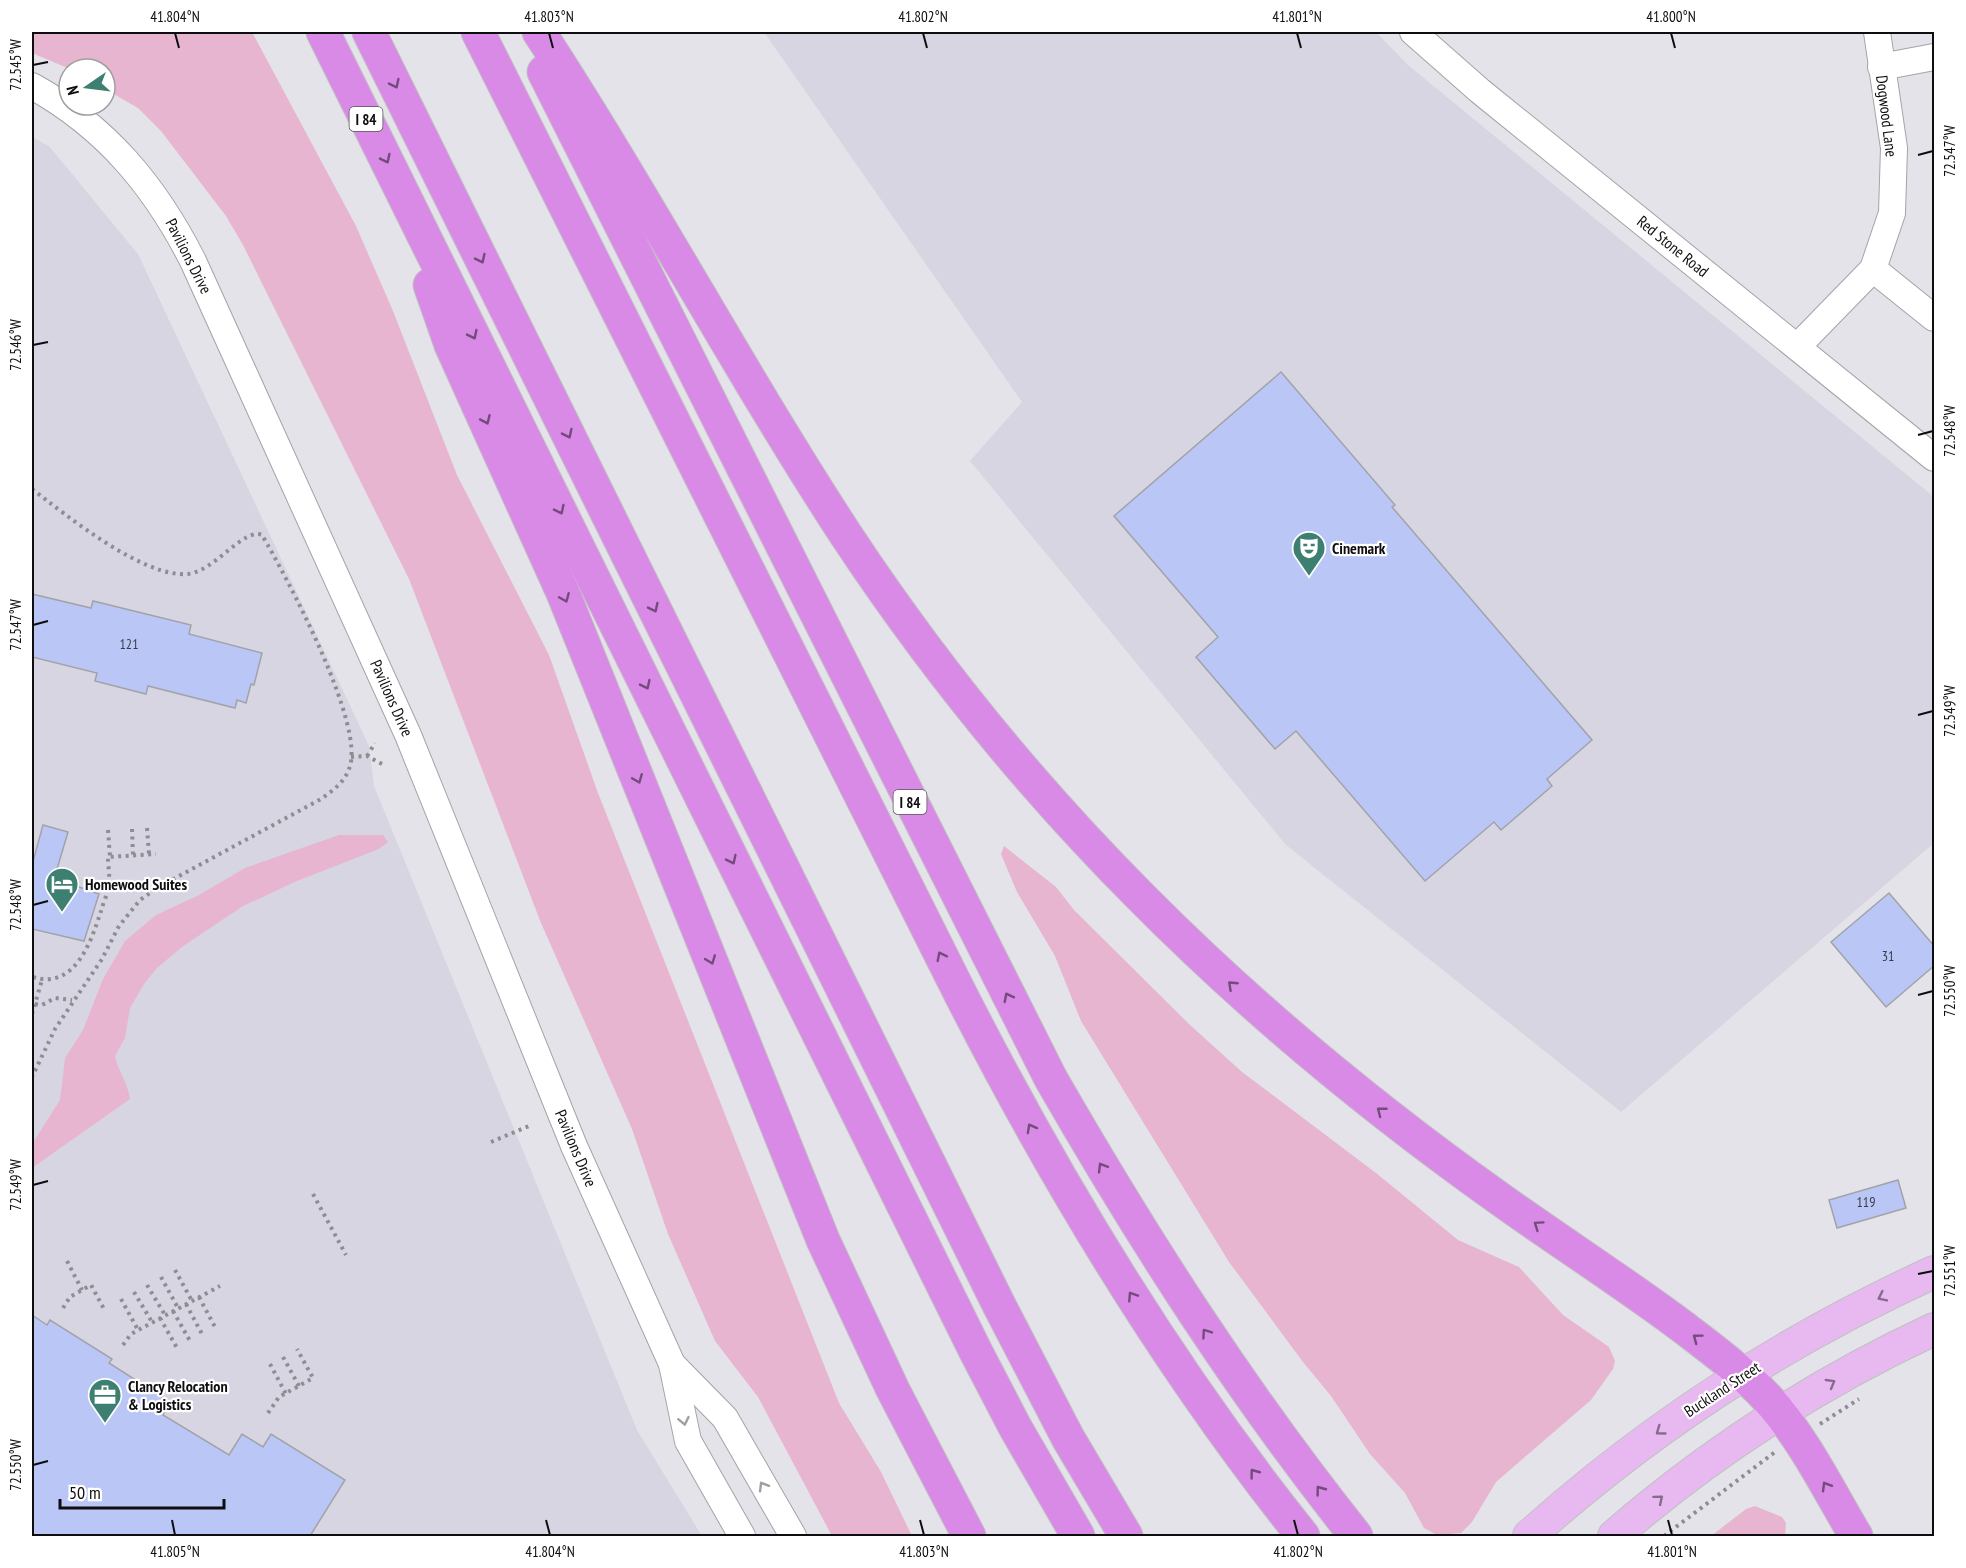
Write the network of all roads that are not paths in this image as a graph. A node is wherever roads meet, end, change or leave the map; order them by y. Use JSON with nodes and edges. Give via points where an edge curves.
{"nodes":[{"id":1,"x":323,"y":32,"type":"edge"},
{"id":2,"x":369,"y":32,"type":"edge"},
{"id":3,"x":478,"y":32,"type":"edge"},
{"id":4,"x":524,"y":32,"type":"edge"},
{"id":5,"x":539,"y":32,"type":"edge"},
{"id":6,"x":1413,"y":32,"type":"edge"},
{"id":7,"x":1876,"y":32,"type":"edge"},
{"id":8,"x":1935,"y":57,"type":"edge"},
{"id":9,"x":1881,"y":68,"type":"junction"},
{"id":10,"x":32,"y":86,"type":"edge"},
{"id":11,"x":410,"y":207,"type":"junction"},
{"id":12,"x":1873,"y":269,"type":"junction"},
{"id":13,"x":1935,"y":318,"type":"edge"},
{"id":14,"x":1797,"y":347,"type":"junction"},
{"id":15,"x":1935,"y":458,"type":"edge"},
{"id":16,"x":1935,"y":1272,"type":"edge"},
{"id":17,"x":1935,"y":1329,"type":"edge"},
{"id":18,"x":672,"y":1364,"type":"junction"},
{"id":19,"x":1743,"y":1375,"type":"junction"},
{"id":20,"x":1780,"y":1413,"type":"junction"},
{"id":21,"x":742,"y":1536,"type":"edge"},
{"id":22,"x":793,"y":1536,"type":"edge"},
{"id":23,"x":969,"y":1536,"type":"edge"},
{"id":24,"x":1078,"y":1536,"type":"edge"},
{"id":25,"x":1126,"y":1536,"type":"edge"},
{"id":26,"x":1303,"y":1536,"type":"edge"},
{"id":27,"x":1356,"y":1536,"type":"edge"},
{"id":28,"x":1529,"y":1536,"type":"edge"},
{"id":29,"x":1614,"y":1536,"type":"edge"},
{"id":30,"x":1856,"y":1536,"type":"edge"}],
"edges":[{"from":1,"to":11,"type":"highway","number":"I 84","one_way":true},
{"from":2,"to":25,"type":"highway","one_way":true,"via":[[1009,1326]]},
{"from":26,"to":3,"type":"highway","one_way":true,"via":[[1249,1466],[1143,1313],[1023,1113]]},
{"from":27,"to":4,"type":"highway","number":"I 84","one_way":true,"via":[[1198,1321],[1051,1079]]},
{"from":19,"to":5,"type":"highway","one_way":true,"via":[[1664,1313],[1445,1159],[1330,1069],[1199,954],[1069,821],[941,668],[848,538],[601,126]]},
{"from":6,"to":14,"type":"street","name":"Red Stone Road","via":[[1480,92]]},
{"from":7,"to":9,"type":"street","name":"Dogwood Lane"},
{"from":8,"to":9,"type":"street"},
{"from":9,"to":12,"type":"street","name":"Dogwood Lane","via":[[1894,148],[1892,213]]},
{"from":10,"to":18,"type":"street","name":"Pavilions Drive","via":[[88,123],[124,156],[159,200],[193,261],[391,694],[574,1146]]},
{"from":11,"to":23,"type":"highway","one_way":true,"via":[[445,333],[563,593],[819,1229],[893,1390]]},
{"from":11,"to":24,"type":"highway","number":"I 84","one_way":true,"via":[[976,1352]]},
{"from":12,"to":13,"type":"street"},
{"from":12,"to":14,"type":"street","name":"Dogwood Lane"},
{"from":14,"to":15,"type":"street","name":"Red Stone Road"},
{"from":16,"to":19,"type":"main road","name":"Buckland Street","one_way":true,"via":[[1862,1306]]},
{"from":20,"to":17,"type":"main road","one_way":true},
{"from":18,"to":21,"type":"street","name":"Pavilions Drive","one_way":true,"via":[[688,1441]]},
{"from":22,"to":18,"type":"street","name":"Pavilions Drive","one_way":true,"via":[[725,1418]]},
{"from":19,"to":20,"type":"highway"},
{"from":19,"to":28,"type":"main road","name":"Buckland Street","one_way":true,"via":[[1637,1447]]},
{"from":29,"to":20,"type":"main road","one_way":true,"via":[[1705,1462]]},
{"from":30,"to":20,"type":"highway","one_way":true}]}
